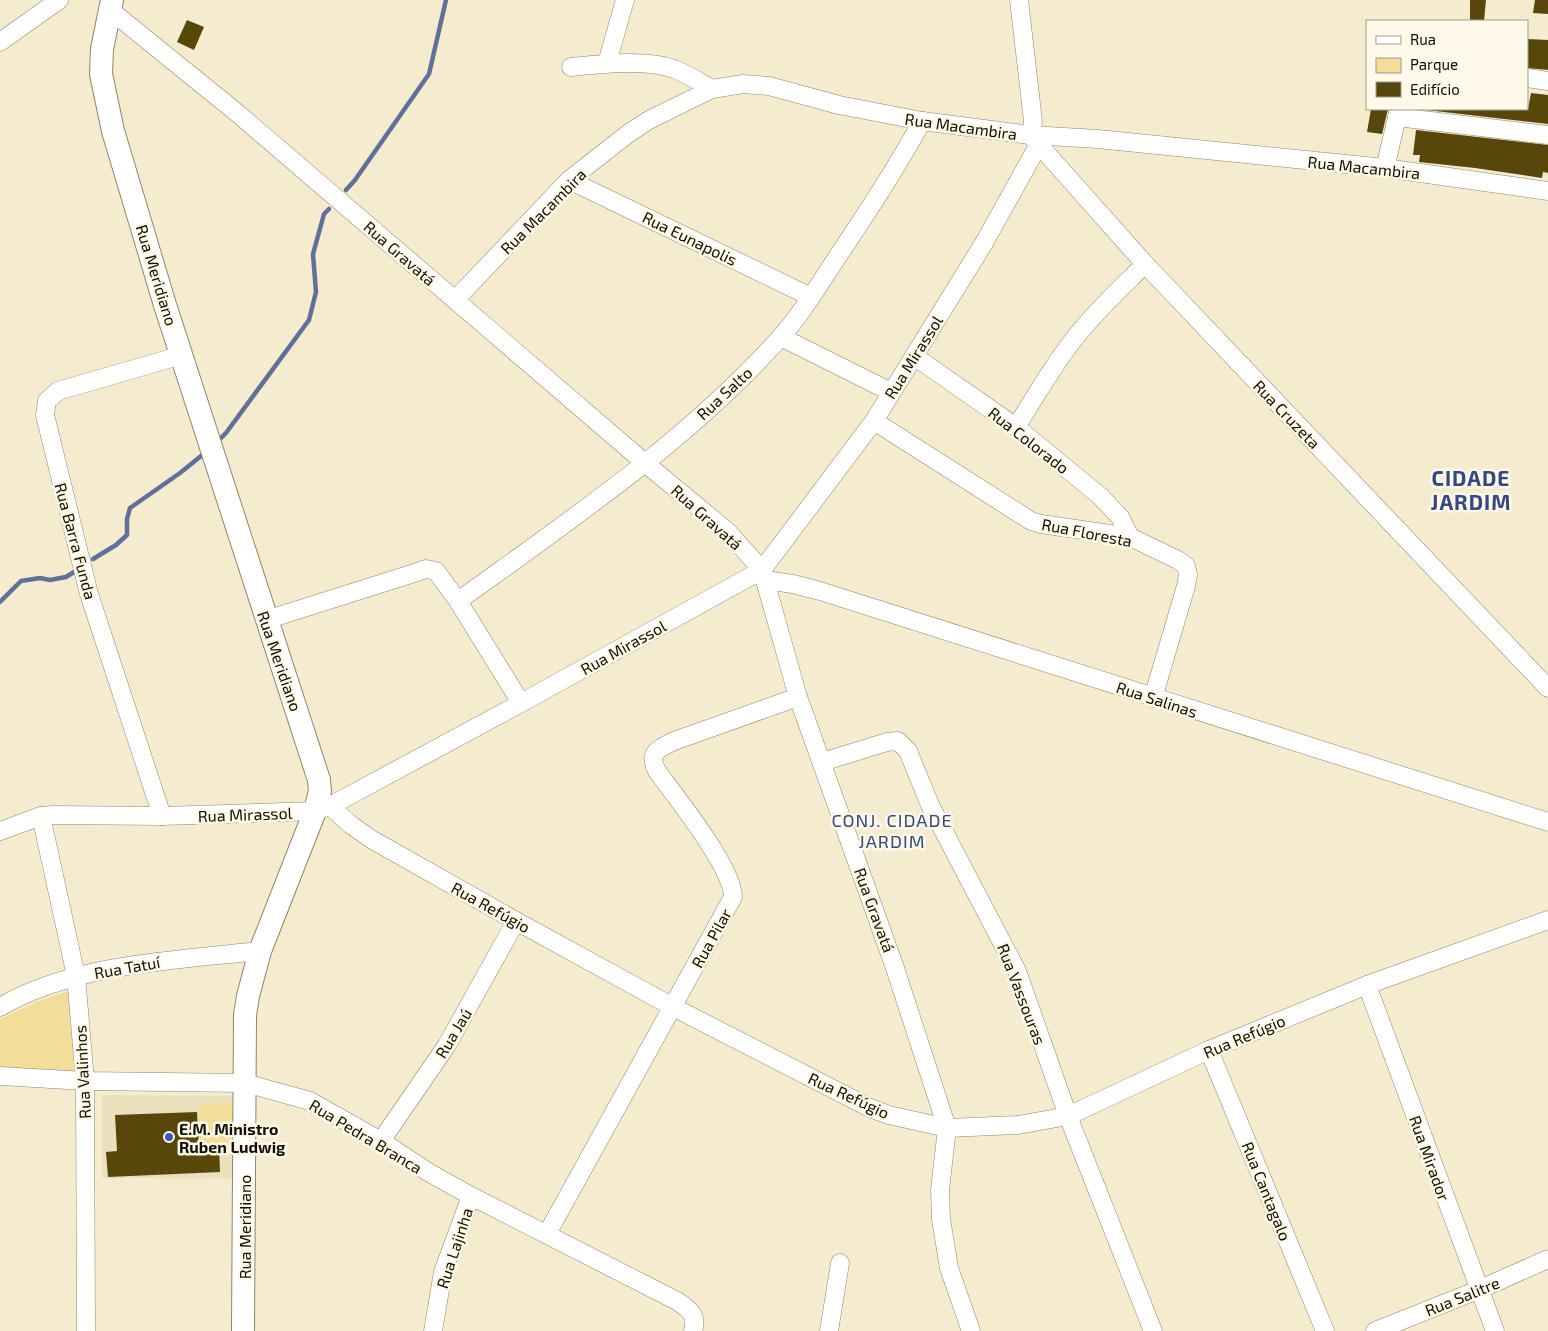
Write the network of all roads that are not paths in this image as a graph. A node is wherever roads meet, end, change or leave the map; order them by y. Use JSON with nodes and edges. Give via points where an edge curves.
{"nodes":[{"id":1,"x":59,"y":0,"type":"edge"},
{"id":2,"x":624,"y":0,"type":"edge"},
{"id":3,"x":1019,"y":0,"type":"edge"},
{"id":4,"x":111,"y":5,"type":"edge"},
{"id":5,"x":0,"y":42,"type":"edge"},
{"id":6,"x":607,"y":63,"type":"junction"},
{"id":7,"x":571,"y":67,"type":"dead end"},
{"id":8,"x":1528,"y":78,"type":"edge"},
{"id":9,"x":1548,"y":81,"type":"edge"},
{"id":10,"x":712,"y":88,"type":"junction"},
{"id":11,"x":1398,"y":113,"type":"edge"},
{"id":12,"x":922,"y":121,"type":"junction"},
{"id":13,"x":1548,"y":135,"type":"edge"},
{"id":14,"x":1035,"y":140,"type":"junction"},
{"id":15,"x":1385,"y":168,"type":"junction"},
{"id":16,"x":569,"y":180,"type":"junction"},
{"id":17,"x":1548,"y":191,"type":"edge"},
{"id":18,"x":1145,"y":264,"type":"junction"},
{"id":19,"x":811,"y":297,"type":"junction"},
{"id":20,"x":455,"y":300,"type":"junction"},
{"id":21,"x":781,"y":337,"type":"junction"},
{"id":22,"x":182,"y":355,"type":"junction"},
{"id":23,"x":914,"y":356,"type":"junction"},
{"id":24,"x":891,"y":392,"type":"junction"},
{"id":25,"x":874,"y":421,"type":"junction"},
{"id":26,"x":1016,"y":427,"type":"junction"},
{"id":27,"x":645,"y":463,"type":"junction"},
{"id":28,"x":1130,"y":537,"type":"junction"},
{"id":29,"x":763,"y":575,"type":"junction"},
{"id":30,"x":458,"y":601,"type":"junction"},
{"id":31,"x":266,"y":620,"type":"junction"},
{"id":32,"x":1548,"y":688,"type":"edge"},
{"id":33,"x":798,"y":697,"type":"junction"},
{"id":34,"x":1153,"y":698,"type":"junction"},
{"id":35,"x":521,"y":703,"type":"junction"},
{"id":36,"x":822,"y":762,"type":"junction"},
{"id":37,"x":323,"y":809,"type":"junction"},
{"id":38,"x":41,"y":816,"type":"junction"},
{"id":39,"x":162,"y":816,"type":"junction"},
{"id":40,"x":1548,"y":822,"type":"edge"},
{"id":41,"x":0,"y":831,"type":"edge"},
{"id":42,"x":1548,"y":920,"type":"edge"},
{"id":43,"x":516,"y":921,"type":"junction"},
{"id":44,"x":260,"y":951,"type":"junction"},
{"id":45,"x":76,"y":976,"type":"junction"},
{"id":46,"x":1367,"y":985,"type":"junction"},
{"id":47,"x":0,"y":1007,"type":"edge"},
{"id":48,"x":673,"y":1007,"type":"junction"},
{"id":49,"x":1209,"y":1050,"type":"junction"},
{"id":50,"x":0,"y":1076,"type":"edge"},
{"id":51,"x":85,"y":1081,"type":"junction"},
{"id":52,"x":245,"y":1082,"type":"junction"},
{"id":53,"x":1068,"y":1116,"type":"junction"},
{"id":54,"x":947,"y":1128,"type":"junction"},
{"id":55,"x":381,"y":1141,"type":"junction"},
{"id":56,"x":470,"y":1196,"type":"junction"},
{"id":57,"x":547,"y":1234,"type":"junction"},
{"id":58,"x":1548,"y":1259,"type":"edge"},
{"id":59,"x":840,"y":1263,"type":"dead end"},
{"id":60,"x":1478,"y":1290,"type":"junction"},
{"id":61,"x":694,"y":1325,"type":"edge"},
{"id":62,"x":86,"y":1331,"type":"edge"},
{"id":63,"x":243,"y":1331,"type":"edge"},
{"id":64,"x":434,"y":1331,"type":"edge"},
{"id":65,"x":829,"y":1331,"type":"edge"},
{"id":66,"x":971,"y":1331,"type":"edge"},
{"id":67,"x":1153,"y":1331,"type":"edge"},
{"id":68,"x":1325,"y":1331,"type":"edge"},
{"id":69,"x":1375,"y":1331,"type":"edge"},
{"id":70,"x":1495,"y":1331,"type":"edge"}],
"edges":[{"from":1,"to":5,"type":"street"},
{"from":2,"to":6,"type":"street"},
{"from":3,"to":14,"type":"street"},
{"from":4,"to":20,"type":"street","name":"Rua Gravatá"},
{"from":4,"to":22,"type":"street","name":"Rua Meridiano","via":[[102,49],[103,84],[113,131]]},
{"from":6,"to":7,"type":"street"},
{"from":6,"to":10,"type":"street","via":[[662,66]]},
{"from":8,"to":9,"type":"street"},
{"from":10,"to":12,"type":"street","name":"Rua Macambira","via":[[743,84],[769,86],[839,105]]},
{"from":10,"to":16,"type":"street","name":"Rua Macambira","via":[[649,120]]},
{"from":11,"to":13,"type":"street"},
{"from":11,"to":15,"type":"street"},
{"from":12,"to":14,"type":"street","name":"Rua Macambira"},
{"from":12,"to":19,"type":"street","name":"Rua Salto","via":[[884,187]]},
{"from":14,"to":15,"type":"street","name":"Rua Macambira","via":[[1098,139]]},
{"from":14,"to":18,"type":"street","name":"Rua Cruzeta"},
{"from":14,"to":23,"type":"street","name":"Rua Mirassol","via":[[984,243]]},
{"from":15,"to":17,"type":"street","name":"Rua Macambira"},
{"from":16,"to":19,"type":"street","name":"Rua Eunapolis"},
{"from":16,"to":20,"type":"street","name":"Rua Macambira"},
{"from":18,"to":26,"type":"street","via":[[1069,345]]},
{"from":18,"to":32,"type":"street","name":"Rua Cruzeta"},
{"from":19,"to":21,"type":"street","name":"Rua Salto"},
{"from":20,"to":27,"type":"street","name":"Rua Gravatá"},
{"from":21,"to":24,"type":"street"},
{"from":21,"to":27,"type":"street","name":"Rua Salto","via":[[736,384]]},
{"from":22,"to":31,"type":"street","name":"Rua Meridiano"},
{"from":22,"to":39,"type":"street","name":"Rua Barra Funda","via":[[58,391],[47,401],[45,415],[89,594]]},
{"from":23,"to":24,"type":"street","name":"Rua Mirassol"},
{"from":23,"to":26,"type":"street","name":"Rua Colorado"},
{"from":24,"to":25,"type":"street","name":"Rua Mirassol"},
{"from":25,"to":28,"type":"street","name":"Rua Floresta","via":[[1031,521]]},
{"from":25,"to":29,"type":"street","name":"Rua Mirassol"},
{"from":26,"to":28,"type":"street","name":"Rua Colorado","via":[[1114,509]]},
{"from":27,"to":29,"type":"street","name":"Rua Gravatá","via":[[728,532]]},
{"from":27,"to":30,"type":"street","name":"Rua Salto"},
{"from":28,"to":34,"type":"street","name":"Rua Floresta","via":[[1178,560],[1186,566],[1188,575]]},
{"from":29,"to":33,"type":"street","name":"Rua Gravatá"},
{"from":29,"to":34,"type":"street","name":"Rua Salinas"},
{"from":29,"to":35,"type":"street","name":"Rua Mirassol"},
{"from":30,"to":31,"type":"street","via":[[436,571],[426,570]]},
{"from":30,"to":35,"type":"street"},
{"from":31,"to":37,"type":"street","name":"Rua Meridiano","via":[[316,766]]},
{"from":33,"to":36,"type":"street","name":"Rua Gravatá"},
{"from":33,"to":48,"type":"street","name":"Rua Pilar","via":[[674,741],[652,757],[657,771],[715,853],[733,889],[728,908]]},
{"from":34,"to":40,"type":"street","name":"Rua Salinas"},
{"from":35,"to":37,"type":"street","name":"Rua Mirassol"},
{"from":36,"to":53,"type":"street","name":"Rua Vassouras","via":[[887,742],[898,741],[904,746],[930,805],[1017,971]]},
{"from":36,"to":54,"type":"street","name":"Rua Gravatá","via":[[895,968]]},
{"from":37,"to":39,"type":"street","name":"Rua Mirassol"},
{"from":37,"to":43,"type":"street","name":"Rua Refúgio"},
{"from":37,"to":44,"type":"street","name":"Rua Meridiano"},
{"from":38,"to":39,"type":"street","name":"Rua Mirassol"},
{"from":38,"to":41,"type":"street","name":"Rua Mirassol"},
{"from":38,"to":45,"type":"street","name":"Rua Valinhos"},
{"from":42,"to":46,"type":"street","name":"Rua Refúgio"},
{"from":43,"to":48,"type":"street","name":"Rua Refúgio"},
{"from":43,"to":55,"type":"street","name":"Rua Jaú","via":[[447,1046]]},
{"from":44,"to":45,"type":"street","name":"Rua Tatuí","via":[[156,962]]},
{"from":44,"to":52,"type":"street","name":"Rua Meridiano","via":[[245,1015]]},
{"from":45,"to":47,"type":"street","name":"Rua Tatuí"},
{"from":45,"to":51,"type":"street","name":"Rua Valinhos"},
{"from":46,"to":49,"type":"street","name":"Rua Refúgio"},
{"from":46,"to":60,"type":"street","name":"Rua Mirador"},
{"from":48,"to":54,"type":"street","name":"Rua Refúgio","via":[[870,1108]]},
{"from":48,"to":57,"type":"street","name":"Rua Pilar"},
{"from":49,"to":53,"type":"street","name":"Rua Refúgio"},
{"from":49,"to":68,"type":"street","name":"Rua Cantagalo"},
{"from":50,"to":51,"type":"street","name":"Rua Pedra Branca"},
{"from":51,"to":52,"type":"street","name":"Rua Pedra Branca"},
{"from":51,"to":62,"type":"street","name":"Rua Valinhos"},
{"from":52,"to":55,"type":"street","name":"Rua Pedra Branca","via":[[310,1101]]},
{"from":52,"to":63,"type":"street","name":"Rua Meridiano"},
{"from":53,"to":54,"type":"street","name":"Rua Refúgio","via":[[1018,1125]]},
{"from":53,"to":67,"type":"street","name":"Rua Vassouras"},
{"from":54,"to":66,"type":"street","name":"Rua Gravatá","via":[[940,1190],[941,1219],[949,1268]]},
{"from":55,"to":56,"type":"street","name":"Rua Pedra Branca"},
{"from":56,"to":57,"type":"street","name":"Rua Pedra Branca"},
{"from":56,"to":64,"type":"street","name":"Rua Lajinha","via":[[443,1272]]},
{"from":57,"to":61,"type":"street","name":"Rua Pedra Branca","via":[[676,1302],[693,1313]]},
{"from":58,"to":60,"type":"street","name":"Rua Salitre"},
{"from":59,"to":65,"type":"street"},
{"from":60,"to":69,"type":"street","name":"Rua Salitre"},
{"from":60,"to":70,"type":"street","name":"Rua Mirador"}]}
